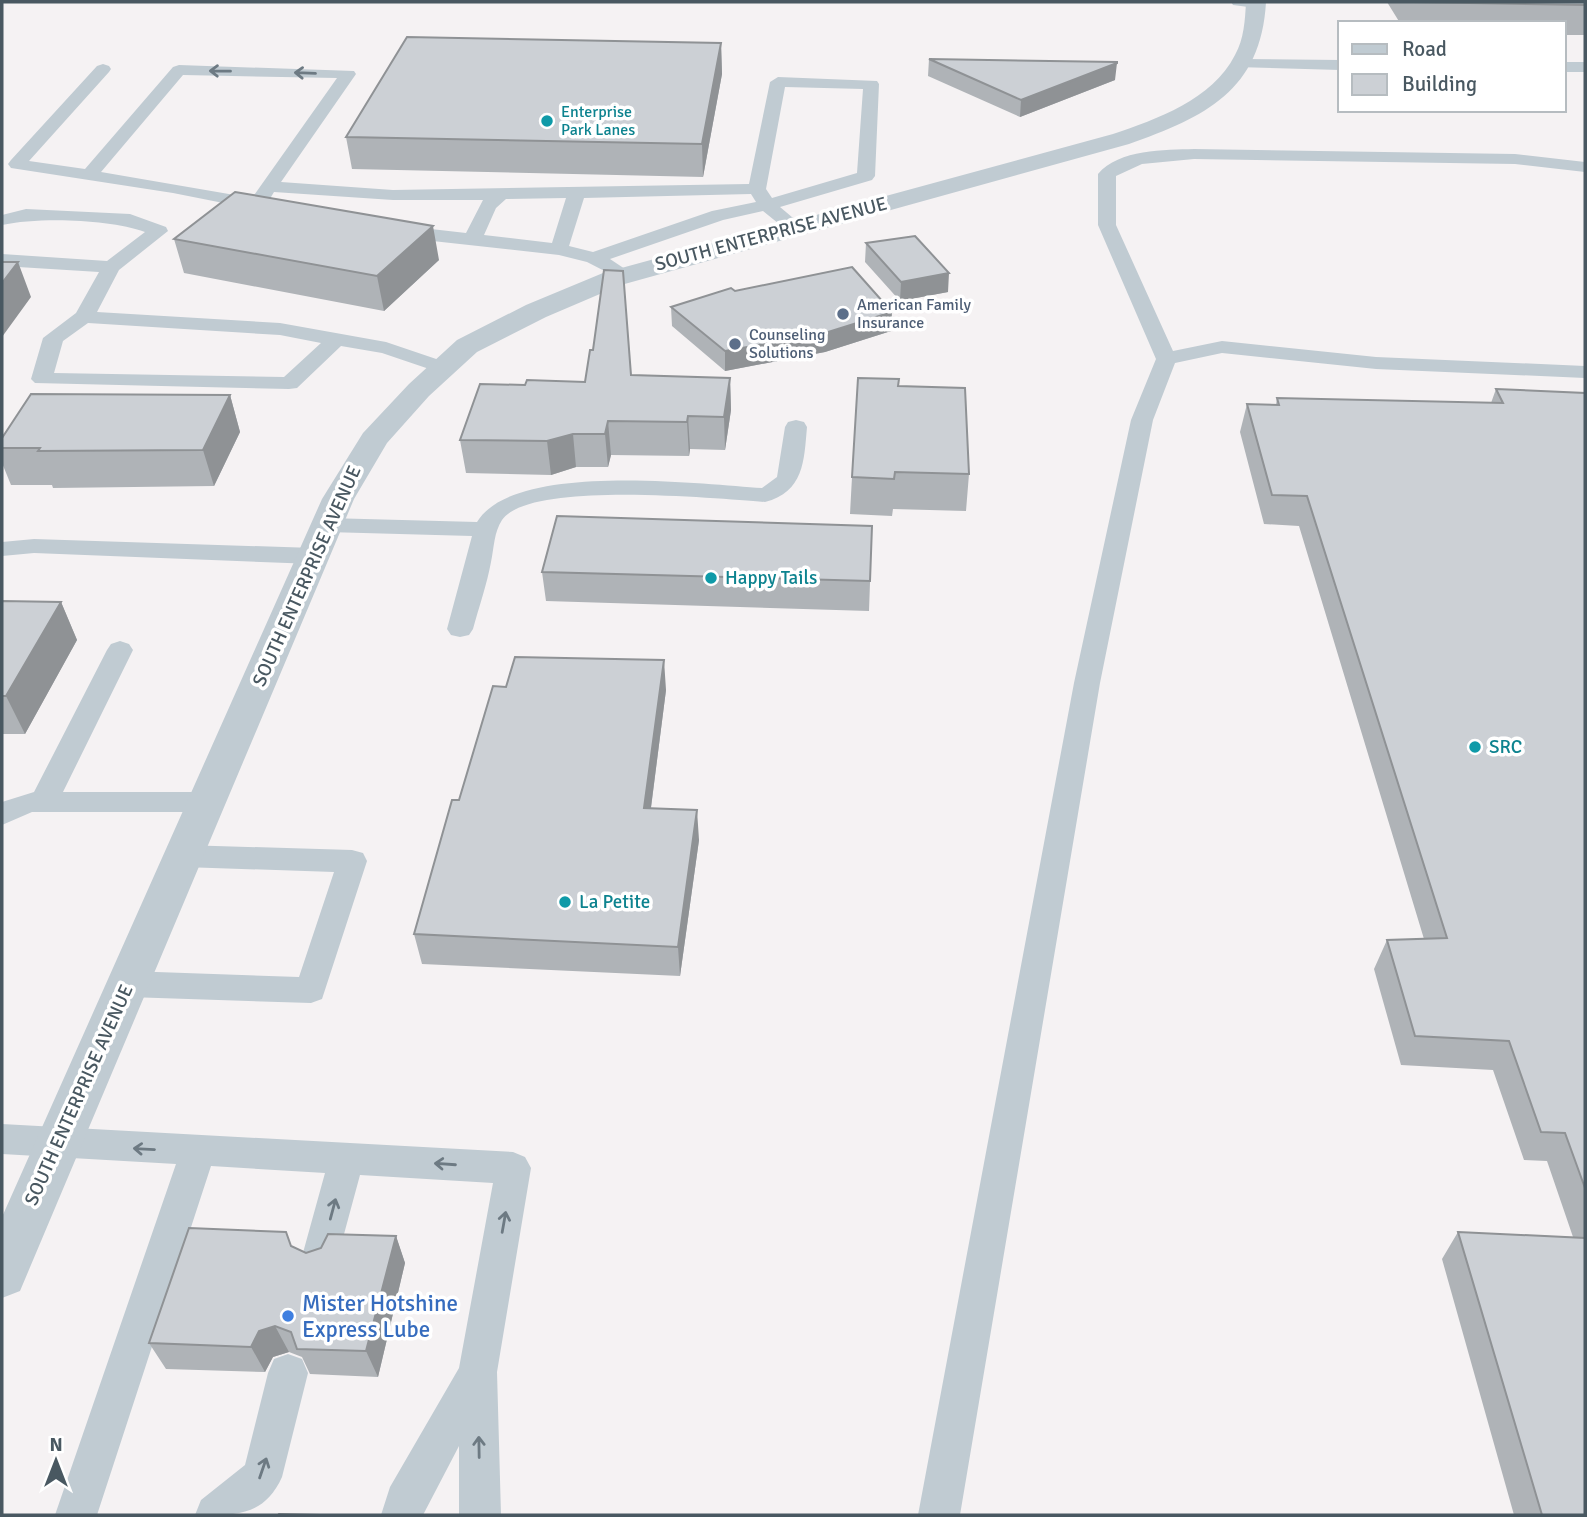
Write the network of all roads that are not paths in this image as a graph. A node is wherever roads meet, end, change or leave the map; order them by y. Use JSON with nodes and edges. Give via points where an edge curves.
{"nodes":[{"id":1,"x":1250,"y":2,"type":"edge"},
{"id":2,"x":1242,"y":64,"type":"junction"},
{"id":3,"x":1338,"y":65,"type":"edge"},
{"id":4,"x":1566,"y":67,"type":"edge"},
{"id":5,"x":1585,"y":67,"type":"edge"},
{"id":6,"x":103,"y":69,"type":"dead end"},
{"id":7,"x":1585,"y":167,"type":"edge"},
{"id":8,"x":89,"y":175,"type":"junction"},
{"id":9,"x":448,"y":180,"type":"edge"},
{"id":10,"x":481,"y":181,"type":"edge"},
{"id":11,"x":272,"y":187,"type":"junction"},
{"id":12,"x":577,"y":192,"type":"junction"},
{"id":13,"x":393,"y":195,"type":"junction"},
{"id":14,"x":500,"y":195,"type":"junction"},
{"id":15,"x":762,"y":197,"type":"junction"},
{"id":16,"x":257,"y":204,"type":"junction"},
{"id":17,"x":283,"y":209,"type":"edge"},
{"id":18,"x":2,"y":220,"type":"edge"},
{"id":19,"x":796,"y":228,"type":"junction"},
{"id":20,"x":472,"y":240,"type":"junction"},
{"id":21,"x":559,"y":249,"type":"junction"},
{"id":22,"x":594,"y":258,"type":"junction"},
{"id":23,"x":2,"y":260,"type":"edge"},
{"id":24,"x":111,"y":267,"type":"junction"},
{"id":25,"x":624,"y":275,"type":"junction"},
{"id":26,"x":84,"y":317,"type":"junction"},
{"id":27,"x":337,"y":339,"type":"junction"},
{"id":28,"x":1166,"y":359,"type":"junction"},
{"id":29,"x":444,"y":368,"type":"junction"},
{"id":30,"x":1585,"y":372,"type":"edge"},
{"id":31,"x":796,"y":427,"type":"dead end"},
{"id":32,"x":327,"y":525,"type":"junction"},
{"id":33,"x":485,"y":529,"type":"junction"},
{"id":34,"x":2,"y":549,"type":"edge"},
{"id":35,"x":314,"y":556,"type":"junction"},
{"id":36,"x":460,"y":629,"type":"dead end"},
{"id":37,"x":120,"y":650,"type":"dead end"},
{"id":38,"x":44,"y":802,"type":"junction"},
{"id":39,"x":206,"y":802,"type":"junction"},
{"id":40,"x":2,"y":814,"type":"edge"},
{"id":41,"x":183,"y":856,"type":"junction"},
{"id":42,"x":128,"y":984,"type":"junction"},
{"id":43,"x":2,"y":1139,"type":"edge"},
{"id":44,"x":58,"y":1143,"type":"junction"},
{"id":45,"x":198,"y":1152,"type":"junction"},
{"id":46,"x":347,"y":1158,"type":"junction"},
{"id":47,"x":319,"y":1260,"type":"edge"},
{"id":48,"x":2,"y":1274,"type":"edge"},
{"id":49,"x":478,"y":1372,"type":"junction"},
{"id":50,"x":288,"y":1373,"type":"dead end"},
{"id":51,"x":76,"y":1515,"type":"edge"},
{"id":52,"x":216,"y":1515,"type":"edge"},
{"id":53,"x":402,"y":1515,"type":"edge"},
{"id":54,"x":480,"y":1515,"type":"edge"},
{"id":55,"x":939,"y":1515,"type":"edge"}],
"edges":[{"from":1,"to":2,"type":"street","name":"SOUTH ENTERPRISE AVENUE","via":[[1255,30]]},
{"from":2,"to":3,"type":"lane"},
{"from":2,"to":19,"type":"street","name":"SOUTH ENTERPRISE AVENUE","via":[[1206,101],[1146,131]]},
{"from":4,"to":5,"type":"lane"},
{"from":6,"to":8,"type":"lane","via":[[17,164]]},
{"from":7,"to":28,"type":"lane","via":[[1514,159],[1194,154],[1143,157],[1120,165],[1107,174],[1107,225]]},
{"from":11,"to":8,"type":"lane","one_way":true,"via":[[348,74],[179,70]]},
{"from":8,"to":16,"type":"lane"},
{"from":9,"to":13,"type":"lane","via":[[411,183]]},
{"from":10,"to":14,"type":"lane","via":[[500,185]]},
{"from":11,"to":13,"type":"lane"},
{"from":11,"to":16,"type":"lane"},
{"from":12,"to":14,"type":"lane"},
{"from":12,"to":15,"type":"lane"},
{"from":12,"to":21,"type":"lane"},
{"from":13,"to":14,"type":"lane"},
{"from":13,"to":20,"type":"lane","via":[[377,222]]},
{"from":14,"to":20,"type":"lane","via":[[488,205]]},
{"from":15,"to":15,"type":"lane","via":[[866,176],[871,84],[778,82]]},
{"from":15,"to":19,"type":"lane"},
{"from":15,"to":22,"type":"lane"},
{"from":16,"to":17,"type":"lane"},
{"from":18,"to":24,"type":"lane","via":[[26,214],[131,220],[159,231]]},
{"from":19,"to":25,"type":"street","name":"SOUTH ENTERPRISE AVENUE"},
{"from":20,"to":21,"type":"lane"},
{"from":21,"to":22,"type":"lane"},
{"from":22,"to":25,"type":"lane"},
{"from":23,"to":24,"type":"lane"},
{"from":24,"to":26,"type":"lane"},
{"from":25,"to":29,"type":"street","name":"SOUTH ENTERPRISE AVENUE","via":[[488,335],[467,346]]},
{"from":26,"to":27,"type":"lane","via":[[280,328]]},
{"from":26,"to":27,"type":"lane","via":[[53,338],[41,379],[289,383]]},
{"from":27,"to":29,"type":"lane","via":[[386,348]]},
{"from":28,"to":30,"type":"lane","via":[[1222,347],[1376,363]]},
{"from":28,"to":55,"type":"lane","via":[[1142,420],[1087,683]]},
{"from":29,"to":32,"type":"street","name":"SOUTH ENTERPRISE AVENUE","via":[[374,439]]},
{"from":31,"to":33,"type":"lane","via":[[790,478],[780,490],[765,495],[569,488],[532,495],[497,511]]},
{"from":32,"to":33,"type":"lane"},
{"from":32,"to":35,"type":"street","name":"SOUTH ENTERPRISE AVENUE"},
{"from":33,"to":36,"type":"lane"},
{"from":34,"to":35,"type":"lane","via":[[34,546]]},
{"from":35,"to":39,"type":"street","name":"SOUTH ENTERPRISE AVENUE"},
{"from":37,"to":38,"type":"lane"},
{"from":38,"to":39,"type":"lane"},
{"from":38,"to":40,"type":"lane","via":[[29,802]]},
{"from":39,"to":41,"type":"street","name":"SOUTH ENTERPRISE AVENUE"},
{"from":41,"to":42,"type":"street","name":"SOUTH ENTERPRISE AVENUE"},
{"from":41,"to":42,"type":"lane","via":[[352,861],[311,990]]},
{"from":42,"to":44,"type":"street","name":"SOUTH ENTERPRISE AVENUE"},
{"from":43,"to":44,"type":"lane"},
{"from":45,"to":44,"type":"lane","one_way":true},
{"from":44,"to":48,"type":"street","name":"SOUTH ENTERPRISE AVENUE"},
{"from":45,"to":46,"type":"lane"},
{"from":45,"to":51,"type":"lane"},
{"from":47,"to":46,"type":"lane","one_way":true},
{"from":49,"to":46,"type":"lane","one_way":true,"via":[[513,1168]]},
{"from":49,"to":53,"type":"lane"},
{"from":54,"to":49,"type":"lane","one_way":true},
{"from":52,"to":50,"type":"lane","one_way":true,"via":[[262,1477]]}]}
